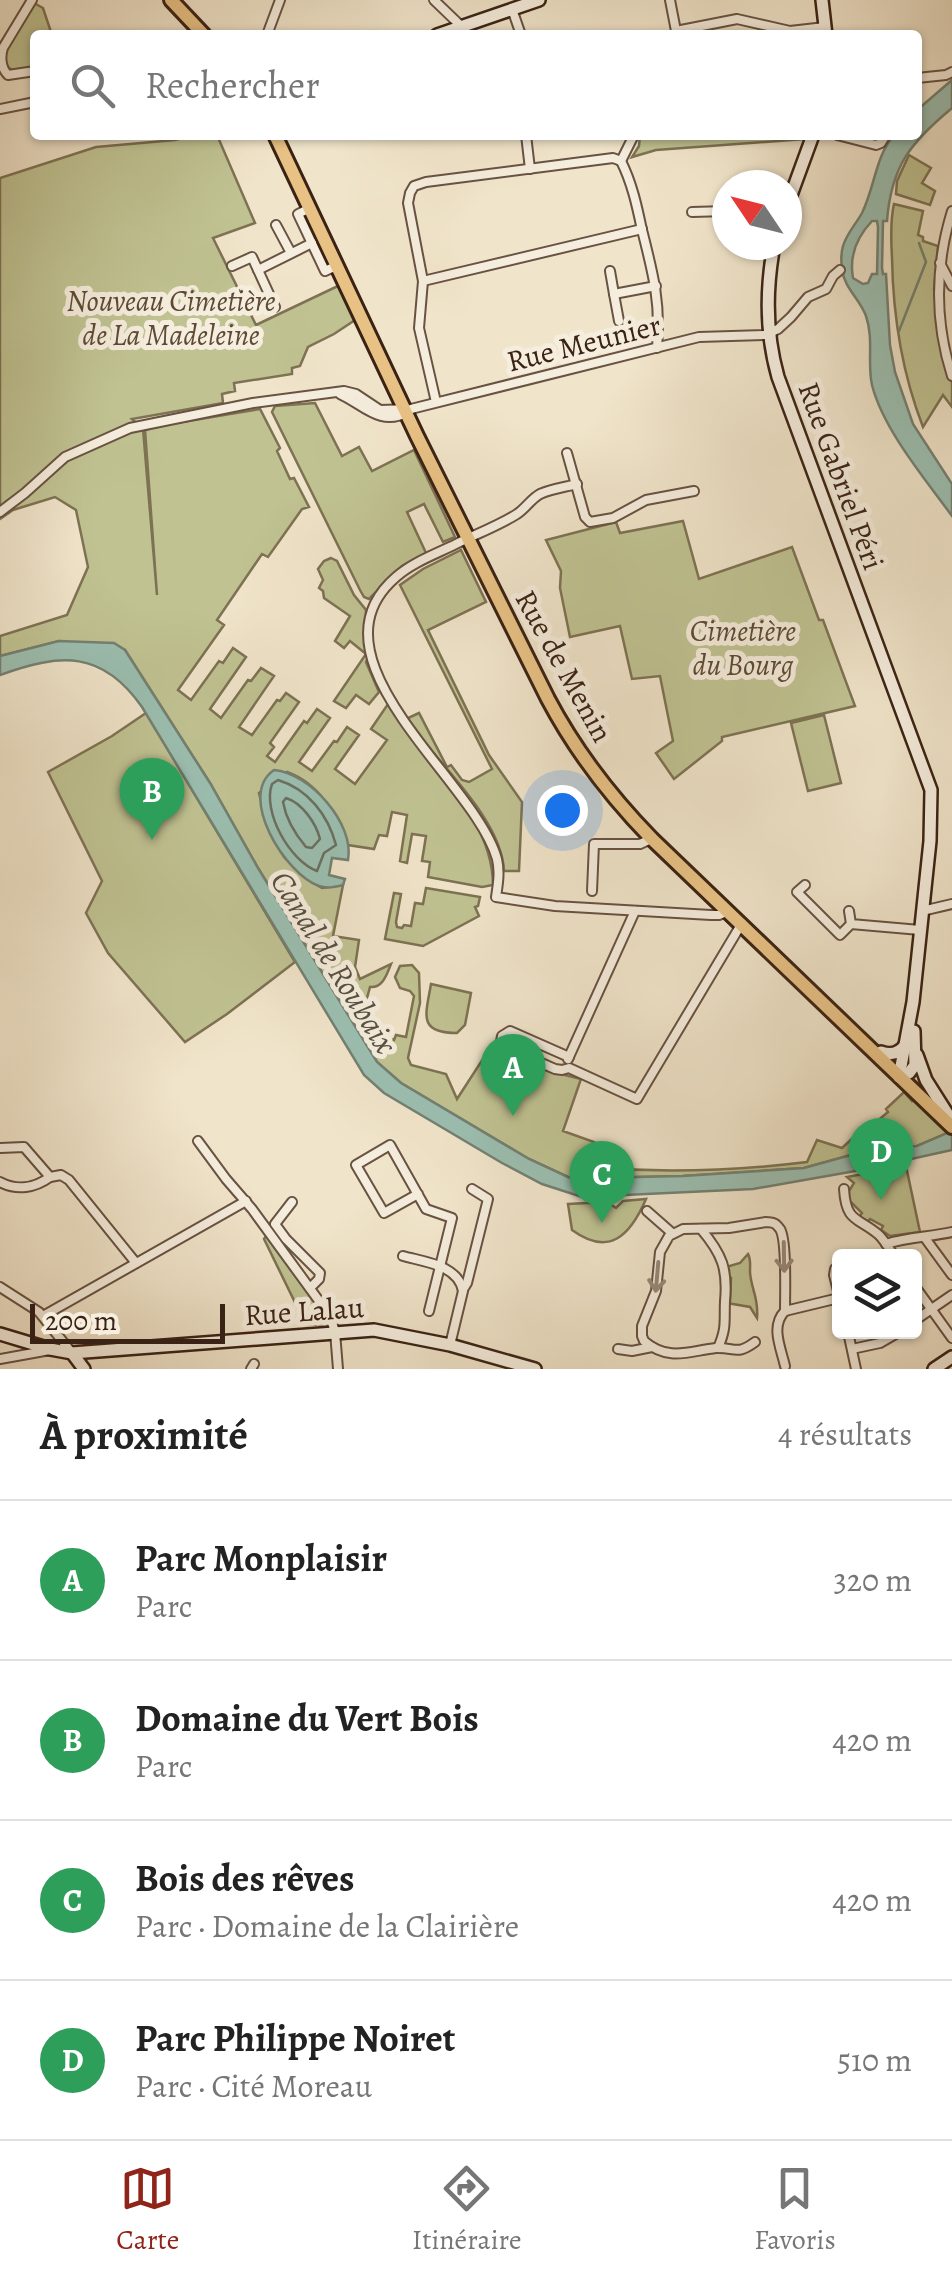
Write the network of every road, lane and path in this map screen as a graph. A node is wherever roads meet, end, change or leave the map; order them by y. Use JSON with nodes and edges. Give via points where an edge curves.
{"nodes":[{"id":1,"x":32,"y":0,"type":"edge"},
{"id":2,"x":162,"y":0,"type":"edge"},
{"id":3,"x":171,"y":0,"type":"edge"},
{"id":4,"x":280,"y":0,"type":"edge"},
{"id":5,"x":434,"y":0,"type":"edge"},
{"id":6,"x":539,"y":0,"type":"edge"},
{"id":7,"x":670,"y":0,"type":"edge"},
{"id":8,"x":822,"y":0,"type":"edge"},
{"id":9,"x":512,"y":6,"type":"edge"},
{"id":10,"x":462,"y":26,"type":"junction"},
{"id":11,"x":189,"y":30,"type":"edge"},
{"id":12,"x":199,"y":30,"type":"edge"},
{"id":13,"x":269,"y":30,"type":"edge"},
{"id":14,"x":451,"y":30,"type":"edge"},
{"id":15,"x":519,"y":30,"type":"edge"},
{"id":16,"x":676,"y":30,"type":"edge"},
{"id":17,"x":683,"y":30,"type":"edge"},
{"id":18,"x":786,"y":30,"type":"edge"},
{"id":19,"x":826,"y":30,"type":"edge"},
{"id":20,"x":30,"y":72,"type":"edge"},
{"id":21,"x":952,"y":72,"type":"edge"},
{"id":22,"x":922,"y":78,"type":"edge"},
{"id":23,"x":30,"y":103,"type":"edge"},
{"id":24,"x":0,"y":109,"type":"edge"},
{"id":25,"x":280,"y":140,"type":"edge"},
{"id":26,"x":527,"y":140,"type":"edge"},
{"id":27,"x":632,"y":140,"type":"edge"},
{"id":28,"x":811,"y":140,"type":"edge"},
{"id":29,"x":856,"y":140,"type":"edge"},
{"id":30,"x":883,"y":140,"type":"edge"},
{"id":31,"x":621,"y":162,"type":"junction"},
{"id":32,"x":530,"y":169,"type":"junction"},
{"id":33,"x":800,"y":170,"type":"edge"},
{"id":34,"x":712,"y":211,"type":"edge"},
{"id":35,"x":952,"y":211,"type":"edge"},
{"id":36,"x":692,"y":212,"type":"dead end"},
{"id":37,"x":276,"y":225,"type":"dead end"},
{"id":38,"x":642,"y":228,"type":"junction"},
{"id":39,"x":321,"y":238,"type":"junction"},
{"id":40,"x":291,"y":253,"type":"junction"},
{"id":41,"x":772,"y":260,"type":"edge"},
{"id":42,"x":940,"y":264,"type":"junction"},
{"id":43,"x":232,"y":266,"type":"dead end"},
{"id":44,"x":258,"y":270,"type":"junction"},
{"id":45,"x":840,"y":270,"type":"dead end"},
{"id":46,"x":610,"y":272,"type":"dead end"},
{"id":47,"x":423,"y":281,"type":"junction"},
{"id":48,"x":656,"y":286,"type":"junction"},
{"id":49,"x":952,"y":286,"type":"edge"},
{"id":50,"x":614,"y":294,"type":"junction"},
{"id":51,"x":275,"y":307,"type":"dead end"},
{"id":52,"x":949,"y":311,"type":"dead end"},
{"id":53,"x":939,"y":314,"type":"junction"},
{"id":54,"x":618,"y":321,"type":"dead end"},
{"id":55,"x":770,"y":334,"type":"junction"},
{"id":56,"x":657,"y":348,"type":"junction"},
{"id":57,"x":952,"y":376,"type":"edge"},
{"id":58,"x":436,"y":402,"type":"junction"},
{"id":59,"x":407,"y":410,"type":"junction"},
{"id":60,"x":567,"y":452,"type":"dead end"},
{"id":61,"x":677,"y":481,"type":"dead end"},
{"id":62,"x":577,"y":484,"type":"junction"},
{"id":63,"x":694,"y":491,"type":"dead end"},
{"id":64,"x":680,"y":493,"type":"junction"},
{"id":65,"x":0,"y":512,"type":"edge"},
{"id":66,"x":470,"y":537,"type":"junction"},
{"id":67,"x":654,"y":837,"type":"junction"},
{"id":68,"x":805,"y":884,"type":"dead end"},
{"id":69,"x":592,"y":891,"type":"dead end"},
{"id":70,"x":952,"y":904,"type":"edge"},
{"id":71,"x":729,"y":910,"type":"junction"},
{"id":72,"x":635,"y":911,"type":"junction"},
{"id":73,"x":848,"y":911,"type":"dead end"},
{"id":74,"x":922,"y":911,"type":"junction"},
{"id":75,"x":742,"y":922,"type":"junction"},
{"id":76,"x":851,"y":924,"type":"junction"},
{"id":77,"x":920,"y":930,"type":"junction"},
{"id":78,"x":913,"y":1002,"type":"junction"},
{"id":79,"x":907,"y":1040,"type":"junction"},
{"id":80,"x":916,"y":1051,"type":"junction"},
{"id":81,"x":881,"y":1052,"type":"junction"},
{"id":82,"x":569,"y":1057,"type":"junction"},
{"id":83,"x":569,"y":1068,"type":"junction"},
{"id":84,"x":901,"y":1074,"type":"junction"},
{"id":85,"x":951,"y":1123,"type":"edge"},
{"id":86,"x":198,"y":1141,"type":"dead end"},
{"id":87,"x":0,"y":1148,"type":"edge"},
{"id":88,"x":50,"y":1176,"type":"junction"},
{"id":89,"x":0,"y":1182,"type":"edge"},
{"id":90,"x":472,"y":1188,"type":"dead end"},
{"id":91,"x":844,"y":1190,"type":"dead end"},
{"id":92,"x":418,"y":1194,"type":"junction"},
{"id":93,"x":246,"y":1201,"type":"junction"},
{"id":94,"x":292,"y":1202,"type":"dead end"},
{"id":95,"x":647,"y":1211,"type":"dead end"},
{"id":96,"x":702,"y":1229,"type":"junction"},
{"id":97,"x":952,"y":1232,"type":"edge"},
{"id":98,"x":672,"y":1234,"type":"junction"},
{"id":99,"x":925,"y":1238,"type":"junction"},
{"id":100,"x":886,"y":1244,"type":"junction"},
{"id":101,"x":888,"y":1249,"type":"edge"},
{"id":102,"x":403,"y":1256,"type":"dead end"},
{"id":103,"x":136,"y":1263,"type":"junction"},
{"id":104,"x":441,"y":1266,"type":"junction"},
{"id":105,"x":952,"y":1275,"type":"edge"},
{"id":106,"x":0,"y":1287,"type":"edge"},
{"id":107,"x":310,"y":1288,"type":"junction"},
{"id":108,"x":464,"y":1288,"type":"junction"},
{"id":109,"x":952,"y":1295,"type":"edge"},
{"id":110,"x":922,"y":1296,"type":"edge"},
{"id":111,"x":832,"y":1298,"type":"edge"},
{"id":112,"x":932,"y":1309,"type":"junction"},
{"id":113,"x":430,"y":1311,"type":"dead end"},
{"id":114,"x":786,"y":1311,"type":"junction"},
{"id":115,"x":43,"y":1316,"type":"junction"},
{"id":116,"x":922,"y":1316,"type":"edge"},
{"id":117,"x":335,"y":1332,"type":"junction"},
{"id":118,"x":0,"y":1334,"type":"edge"},
{"id":119,"x":952,"y":1338,"type":"edge"},
{"id":120,"x":850,"y":1339,"type":"edge"},
{"id":121,"x":887,"y":1339,"type":"edge"},
{"id":122,"x":18,"y":1340,"type":"junction"},
{"id":123,"x":755,"y":1342,"type":"dead end"},
{"id":124,"x":450,"y":1346,"type":"junction"},
{"id":125,"x":652,"y":1347,"type":"junction"},
{"id":126,"x":718,"y":1348,"type":"junction"},
{"id":127,"x":618,"y":1349,"type":"dead end"},
{"id":128,"x":54,"y":1350,"type":"junction"},
{"id":129,"x":852,"y":1350,"type":"junction"},
{"id":130,"x":72,"y":1352,"type":"junction"},
{"id":131,"x":685,"y":1354,"type":"junction"},
{"id":132,"x":17,"y":1356,"type":"junction"},
{"id":133,"x":952,"y":1357,"type":"edge"},
{"id":134,"x":0,"y":1360,"type":"edge"},
{"id":135,"x":785,"y":1366,"type":"dead end"},
{"id":136,"x":937,"y":1368,"type":"edge"},
{"id":137,"x":84,"y":1369,"type":"edge"},
{"id":138,"x":338,"y":1369,"type":"edge"},
{"id":139,"x":535,"y":1369,"type":"edge"},
{"id":140,"x":682,"y":1369,"type":"edge"},
{"id":141,"x":856,"y":1369,"type":"edge"}],
"edges":[{"from":1,"to":20,"type":"street","via":[[1,56],[8,75]]},
{"from":2,"to":11,"type":"main road"},
{"from":3,"to":12,"type":"main road"},
{"from":4,"to":13,"type":"street"},
{"from":5,"to":10,"type":"street"},
{"from":6,"to":9,"type":"main road"},
{"from":7,"to":16,"type":"street"},
{"from":8,"to":19,"type":"main road"},
{"from":9,"to":10,"type":"main road"},
{"from":9,"to":15,"type":"street"},
{"from":10,"to":14,"type":"main road"},
{"from":17,"to":18,"type":"street","via":[[738,19]]},
{"from":21,"to":22,"type":"street"},
{"from":23,"to":24,"type":"street"},
{"from":25,"to":39,"type":"main road","name":"Rue de Menin"},
{"from":26,"to":32,"type":"street"},
{"from":27,"to":31,"type":"street"},
{"from":28,"to":33,"type":"main road"},
{"from":29,"to":30,"type":"street"},
{"from":31,"to":32,"type":"street"},
{"from":31,"to":38,"type":"street"},
{"from":32,"to":47,"type":"street","via":[[414,186],[408,203]]},
{"from":34,"to":36,"type":"street"},
{"from":35,"to":42,"type":"street"},
{"from":37,"to":40,"type":"street"},
{"from":38,"to":47,"type":"street"},
{"from":38,"to":48,"type":"street"},
{"from":39,"to":40,"type":"street"},
{"from":39,"to":59,"type":"main road","name":"Rue de Menin","via":[[340,264]]},
{"from":40,"to":44,"type":"street"},
{"from":41,"to":55,"type":"main road","name":"Rue Gabriel Péri"},
{"from":42,"to":49,"type":"street"},
{"from":42,"to":53,"type":"street"},
{"from":43,"to":44,"type":"street","via":[[252,257]]},
{"from":44,"to":51,"type":"street"},
{"from":45,"to":55,"type":"street","via":[[826,290],[805,298]]},
{"from":46,"to":50,"type":"street"},
{"from":47,"to":58,"type":"street","via":[[420,328]]},
{"from":48,"to":50,"type":"street"},
{"from":48,"to":56,"type":"street"},
{"from":50,"to":54,"type":"street"},
{"from":52,"to":53,"type":"street"},
{"from":53,"to":57,"type":"street"},
{"from":55,"to":56,"type":"street","name":"Rue Meunier","via":[[706,336]]},
{"from":55,"to":74,"type":"main road","name":"Rue Gabriel Péri","via":[[780,384],[928,793]]},
{"from":56,"to":58,"type":"street","name":"Rue Meunier"},
{"from":58,"to":59,"type":"street","name":"Rue Meunier"},
{"from":59,"to":65,"type":"street","via":[[383,411],[353,393],[337,393],[130,428],[66,457]]},
{"from":59,"to":66,"type":"main road","name":"Rue de Menin"},
{"from":60,"to":62,"type":"street"},
{"from":61,"to":64,"type":"street"},
{"from":62,"to":64,"type":"street","via":[[592,523]]},
{"from":62,"to":66,"type":"street","via":[[541,494]]},
{"from":63,"to":64,"type":"street"},
{"from":66,"to":67,"type":"main road","name":"Rue de Menin","via":[[564,718]]},
{"from":66,"to":72,"type":"street","via":[[394,579],[370,626],[376,672],[416,740],[486,834],[498,864],[496,896]]},
{"from":67,"to":69,"type":"street","via":[[640,844],[594,844]]},
{"from":67,"to":71,"type":"main road","name":"Rue de Menin"},
{"from":68,"to":76,"type":"street","via":[[797,892],[840,935]]},
{"from":70,"to":74,"type":"street"},
{"from":71,"to":72,"type":"street"},
{"from":71,"to":75,"type":"main road","name":"Rue de Menin"},
{"from":72,"to":82,"type":"street"},
{"from":73,"to":76,"type":"street"},
{"from":74,"to":77,"type":"main road","name":"Rue Gabriel Péri"},
{"from":75,"to":81,"type":"main road","name":"Rue de Menin"},
{"from":75,"to":83,"type":"street","via":[[637,1100]]},
{"from":75,"to":84,"type":"main road","name":"Rue de Menin"},
{"from":76,"to":77,"type":"street"},
{"from":77,"to":78,"type":"main road","name":"Rue Gabriel Péri"},
{"from":78,"to":79,"type":"main road","name":"Rue Gabriel Péri"},
{"from":78,"to":80,"type":"main road","name":"Rue Gabriel Péri"},
{"from":79,"to":81,"type":"main road","via":[[896,1054]]},
{"from":79,"to":84,"type":"main road","name":"Rue Gabriel Péri"},
{"from":80,"to":84,"type":"main road","via":[[915,1065]]},
{"from":80,"to":85,"type":"main road","name":"Rue Gabriel Péri"},
{"from":81,"to":84,"type":"main road","name":"Rue de Menin"},
{"from":82,"to":83,"type":"street"},
{"from":82,"to":83,"type":"street","via":[[510,1031],[502,1036],[504,1047]]},
{"from":84,"to":85,"type":"main road","name":"Rue de Menin"},
{"from":86,"to":93,"type":"street"},
{"from":87,"to":88,"type":"street","via":[[24,1148]]},
{"from":88,"to":89,"type":"street","via":[[31,1186]]},
{"from":88,"to":103,"type":"street","via":[[70,1180]]},
{"from":90,"to":108,"type":"street","via":[[488,1199]]},
{"from":91,"to":100,"type":"street","via":[[849,1212]]},
{"from":92,"to":92,"type":"street","via":[[384,1213],[356,1165],[390,1146]]},
{"from":92,"to":104,"type":"street","via":[[428,1210],[452,1218]]},
{"from":93,"to":103,"type":"street"},
{"from":93,"to":107,"type":"street"},
{"from":94,"to":107,"type":"street","via":[[275,1224],[320,1273]]},
{"from":95,"to":98,"type":"street"},
{"from":96,"to":98,"type":"street"},
{"from":96,"to":114,"type":"street","one_way":true,"via":[[777,1225],[784,1242]]},
{"from":96,"to":126,"type":"street","via":[[727,1278]]},
{"from":97,"to":99,"type":"street"},
{"from":98,"to":125,"type":"street","one_way":true,"via":[[660,1252],[642,1329]]},
{"from":99,"to":100,"type":"street"},
{"from":99,"to":105,"type":"street"},
{"from":100,"to":101,"type":"street"},
{"from":102,"to":104,"type":"street"},
{"from":103,"to":115,"type":"street"},
{"from":104,"to":108,"type":"street"},
{"from":104,"to":113,"type":"street"},
{"from":106,"to":115,"type":"street"},
{"from":107,"to":117,"type":"street"},
{"from":108,"to":124,"type":"street"},
{"from":109,"to":112,"type":"street"},
{"from":110,"to":112,"type":"street"},
{"from":111,"to":114,"type":"street"},
{"from":112,"to":116,"type":"street"},
{"from":112,"to":119,"type":"street"},
{"from":114,"to":135,"type":"street","via":[[777,1327]]},
{"from":115,"to":130,"type":"street"},
{"from":117,"to":124,"type":"main road","name":"Rue Lalau","via":[[374,1330]]},
{"from":117,"to":130,"type":"main road","name":"Rue Lalau","via":[[253,1345]]},
{"from":117,"to":138,"type":"street"},
{"from":118,"to":122,"type":"main road","name":"Rue Lalau"},
{"from":120,"to":129,"type":"street"},
{"from":121,"to":129,"type":"street"},
{"from":122,"to":128,"type":"main road","name":"Rue Lalau"},
{"from":122,"to":132,"type":"street"},
{"from":123,"to":126,"type":"street","via":[[738,1352]]},
{"from":124,"to":139,"type":"main road","name":"Rue Lalau"},
{"from":125,"to":127,"type":"street"},
{"from":125,"to":131,"type":"street"},
{"from":126,"to":131,"type":"street"},
{"from":128,"to":130,"type":"main road","name":"Rue Lalau"},
{"from":128,"to":132,"type":"street"},
{"from":129,"to":141,"type":"street"},
{"from":130,"to":137,"type":"main road"},
{"from":131,"to":140,"type":"street"},
{"from":132,"to":134,"type":"street"},
{"from":133,"to":136,"type":"main road"}]}
